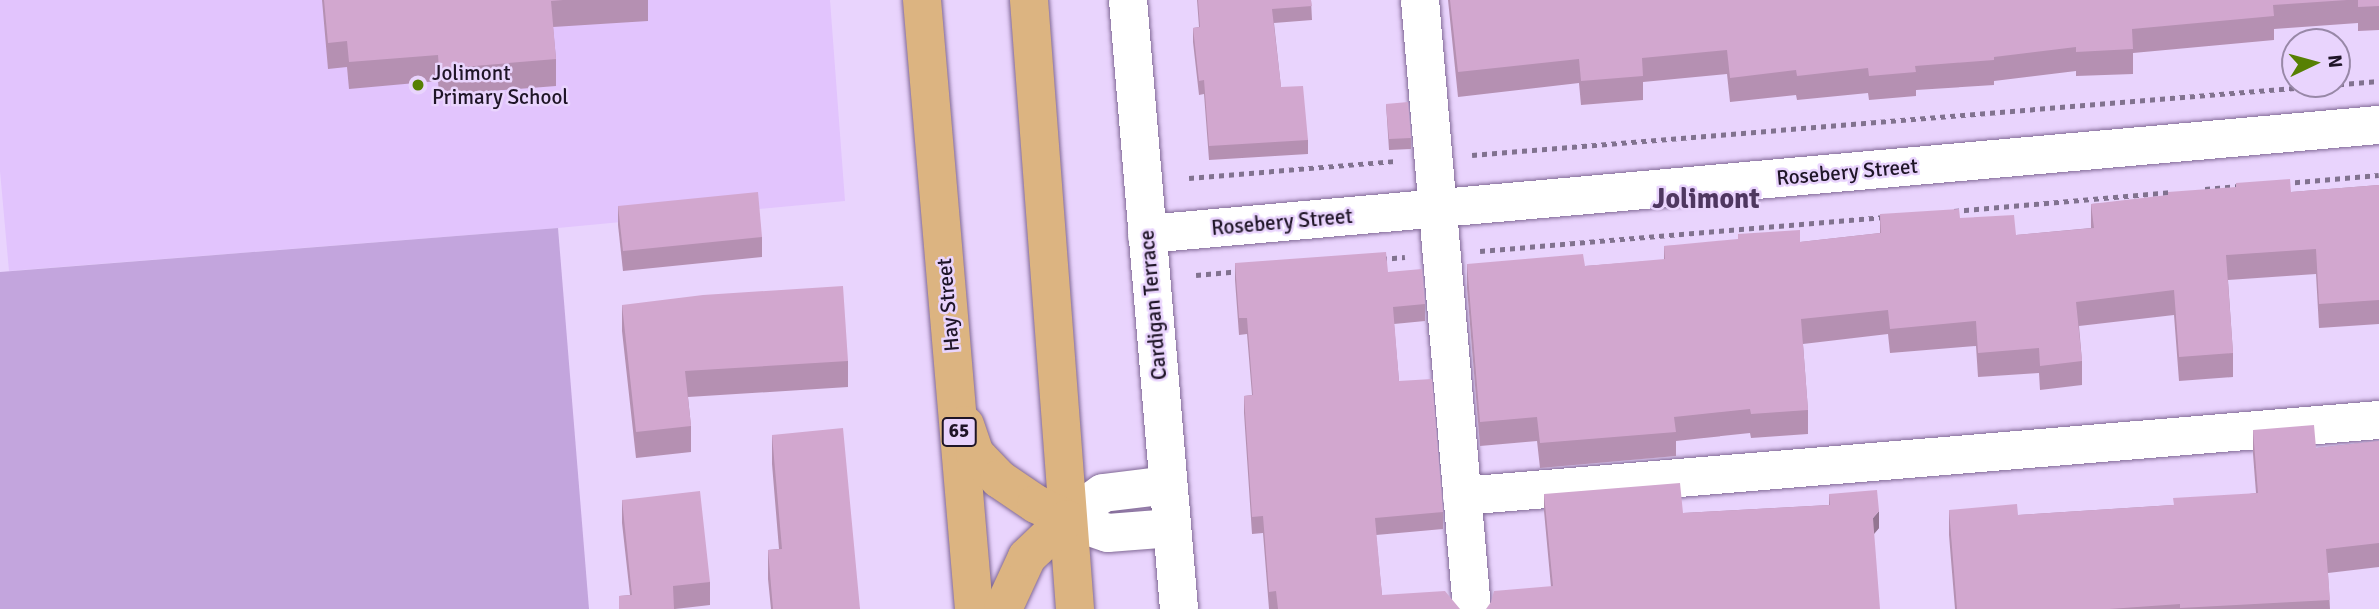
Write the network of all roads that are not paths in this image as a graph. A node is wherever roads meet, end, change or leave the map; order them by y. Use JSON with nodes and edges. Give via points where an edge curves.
{"nodes":[{"id":1,"x":922,"y":0,"type":"edge"},
{"id":2,"x":1029,"y":0,"type":"edge"},
{"id":3,"x":1128,"y":0,"type":"edge"},
{"id":4,"x":1420,"y":0,"type":"edge"},
{"id":5,"x":2379,"y":125,"type":"edge"},
{"id":6,"x":1437,"y":208,"type":"junction"},
{"id":7,"x":1147,"y":234,"type":"junction"},
{"id":8,"x":956,"y":401,"type":"junction"},
{"id":9,"x":2379,"y":420,"type":"edge"},
{"id":10,"x":1168,"y":485,"type":"junction"},
{"id":11,"x":1462,"y":496,"type":"junction"},
{"id":12,"x":1068,"y":519,"type":"junction"},
{"id":13,"x":1172,"y":528,"type":"junction"},
{"id":14,"x":974,"y":609,"type":"edge"},
{"id":15,"x":1003,"y":609,"type":"edge"},
{"id":16,"x":1075,"y":609,"type":"edge"},
{"id":17,"x":1179,"y":609,"type":"edge"},
{"id":18,"x":1472,"y":609,"type":"edge"}],
"edges":[{"from":1,"to":8,"type":"main road","name":"Hay Street","number":"65"},
{"from":2,"to":12,"type":"main road"},
{"from":3,"to":7,"type":"street","name":"Cardigan Terrace"},
{"from":4,"to":6,"type":"street"},
{"from":5,"to":6,"type":"street","name":"Rosebery Street"},
{"from":6,"to":7,"type":"street","name":"Rosebery Street"},
{"from":6,"to":11,"type":"street"},
{"from":7,"to":10,"type":"street","name":"Cardigan Terrace"},
{"from":8,"to":12,"type":"main road","via":[[975,454],[999,479]]},
{"from":8,"to":14,"type":"main road","name":"Hay Street","number":"65"},
{"from":9,"to":11,"type":"street"},
{"from":10,"to":12,"type":"street","via":[[1103,493]]},
{"from":10,"to":13,"type":"street","name":"Cardigan Terrace"},
{"from":11,"to":18,"type":"street"},
{"from":12,"to":13,"type":"street","via":[[1108,533]]},
{"from":12,"to":15,"type":"main road","via":[[1027,557]]},
{"from":12,"to":16,"type":"main road"},
{"from":13,"to":17,"type":"street","name":"Cardigan Terrace"}]}
